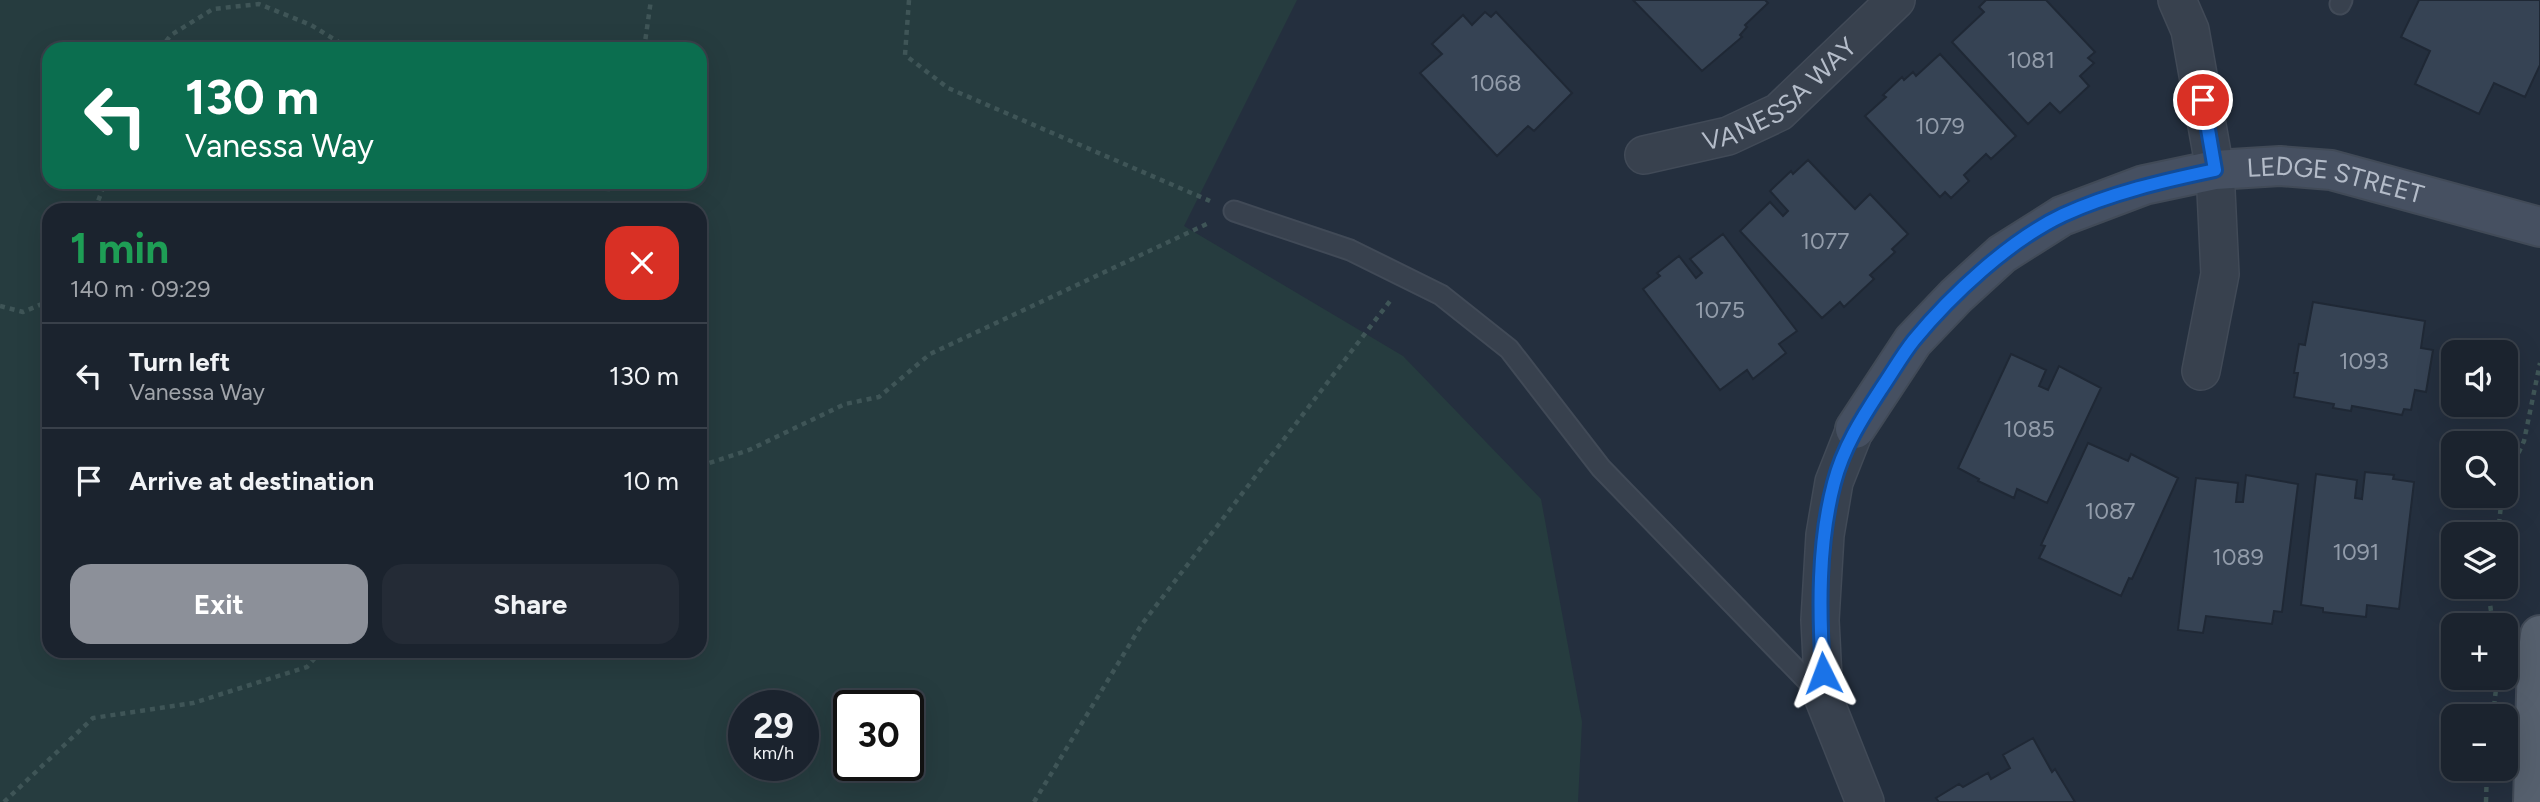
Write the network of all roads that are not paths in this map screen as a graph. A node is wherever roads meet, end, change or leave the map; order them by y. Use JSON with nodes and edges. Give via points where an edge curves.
{"nodes":[{"id":1,"x":1896,"y":0,"type":"edge"},
{"id":2,"x":2177,"y":0,"type":"edge"},
{"id":3,"x":1644,"y":155,"type":"dead end"},
{"id":4,"x":2215,"y":170,"type":"junction"},
{"id":5,"x":1234,"y":211,"type":"road end"},
{"id":6,"x":2540,"y":227,"type":"edge"},
{"id":7,"x":2201,"y":371,"type":"dead end"},
{"id":8,"x":1855,"y":429,"type":"joint"},
{"id":9,"x":2540,"y":635,"type":"edge"},
{"id":10,"x":1824,"y":699,"type":"junction"},
{"id":11,"x":1865,"y":802,"type":"edge"},
{"id":12,"x":2533,"y":802,"type":"edge"}],
"edges":[{"from":1,"to":3,"type":"street","name":"VANESSA WAY","via":[[1779,112],[1728,136]]},
{"from":2,"to":4,"type":"street","via":[[2190,30]]},
{"from":4,"to":6,"type":"street","name":"LEDGE STREET","via":[[2280,166],[2330,170]]},
{"from":4,"to":7,"type":"street","via":[[2220,274]]},
{"from":4,"to":8,"type":"street","name":"LEDGE STREET","via":[[2144,185],[2062,216],[2002,254],[1913,341]]},
{"from":5,"to":10,"type":"lane","via":[[1350,250],[1441,295],[1509,349],[1601,468]]},
{"from":8,"to":10,"type":"street","name":"LEDGE STREET","via":[[1834,482],[1825,536],[1820,620]]},
{"from":9,"to":12,"type":"main road"},
{"from":10,"to":11,"type":"street","name":"LEDGE STREET"}]}
